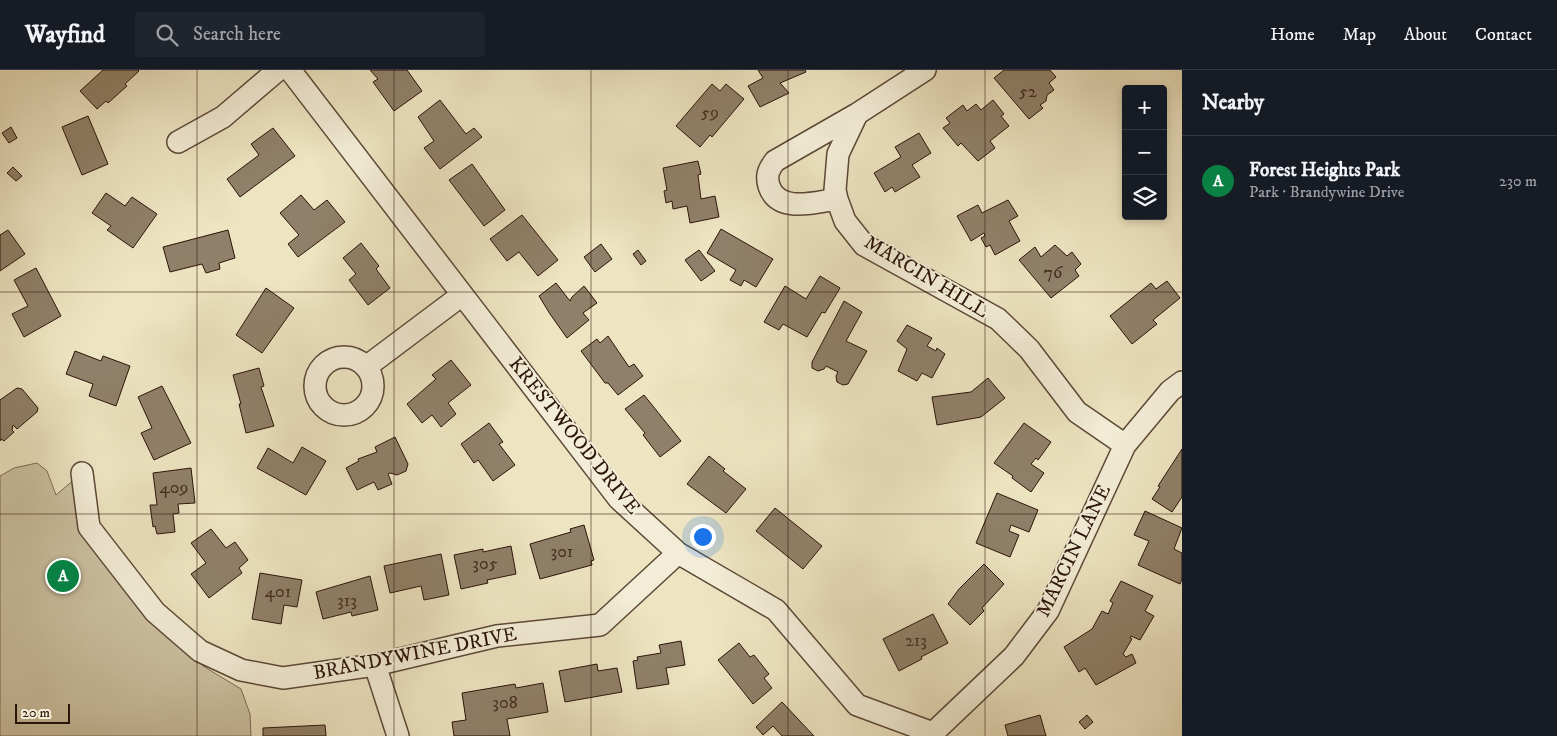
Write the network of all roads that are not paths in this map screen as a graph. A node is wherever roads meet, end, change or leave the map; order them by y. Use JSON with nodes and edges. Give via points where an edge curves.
{"nodes":[{"id":1,"x":278,"y":70,"type":"edge"},
{"id":2,"x":290,"y":70,"type":"edge"},
{"id":3,"x":925,"y":70,"type":"edge"},
{"id":4,"x":857,"y":114,"type":"junction"},
{"id":5,"x":178,"y":142,"type":"dead end"},
{"id":6,"x":837,"y":199,"type":"junction"},
{"id":7,"x":462,"y":295,"type":"junction"},
{"id":8,"x":366,"y":366,"type":"dead end"},
{"id":9,"x":1182,"y":382,"type":"edge"},
{"id":10,"x":1125,"y":445,"type":"junction"},
{"id":11,"x":82,"y":473,"type":"dead end"},
{"id":12,"x":678,"y":553,"type":"junction"},
{"id":13,"x":375,"y":665,"type":"junction"},
{"id":14,"x":934,"y":735,"type":"edge"},
{"id":15,"x":398,"y":736,"type":"edge"}],
"edges":[{"from":1,"to":5,"type":"street","via":[[223,116]]},
{"from":2,"to":7,"type":"street","name":"KRESTWOOD DRIVE"},
{"from":3,"to":4,"type":"street"},
{"from":4,"to":6,"type":"street","name":"MARCIN HILL","via":[[838,154]]},
{"from":4,"to":6,"type":"street","via":[[775,161],[768,170],[771,192],[786,203]]},
{"from":6,"to":10,"type":"street","name":"MARCIN HILL","via":[[845,221],[864,245],[998,320],[1029,350],[1077,412]]},
{"from":7,"to":8,"type":"street"},
{"from":7,"to":12,"type":"street","name":"KRESTWOOD DRIVE","via":[[619,499]]},
{"from":9,"to":10,"type":"street","name":"MARCIN LANE","via":[[1170,391]]},
{"from":10,"to":14,"type":"street","name":"MARCIN LANE","via":[[1048,611],[1014,656]]},
{"from":11,"to":13,"type":"street","name":"BRANDYWINE DRIVE","via":[[90,527],[155,612],[200,651],[241,670],[283,678]]},
{"from":12,"to":13,"type":"street","name":"BRANDYWINE DRIVE","via":[[600,625],[497,636]]},
{"from":12,"to":14,"type":"street","name":"KRESTWOOD DRIVE","via":[[776,610],[858,705]]},
{"from":13,"to":15,"type":"street"}]}
